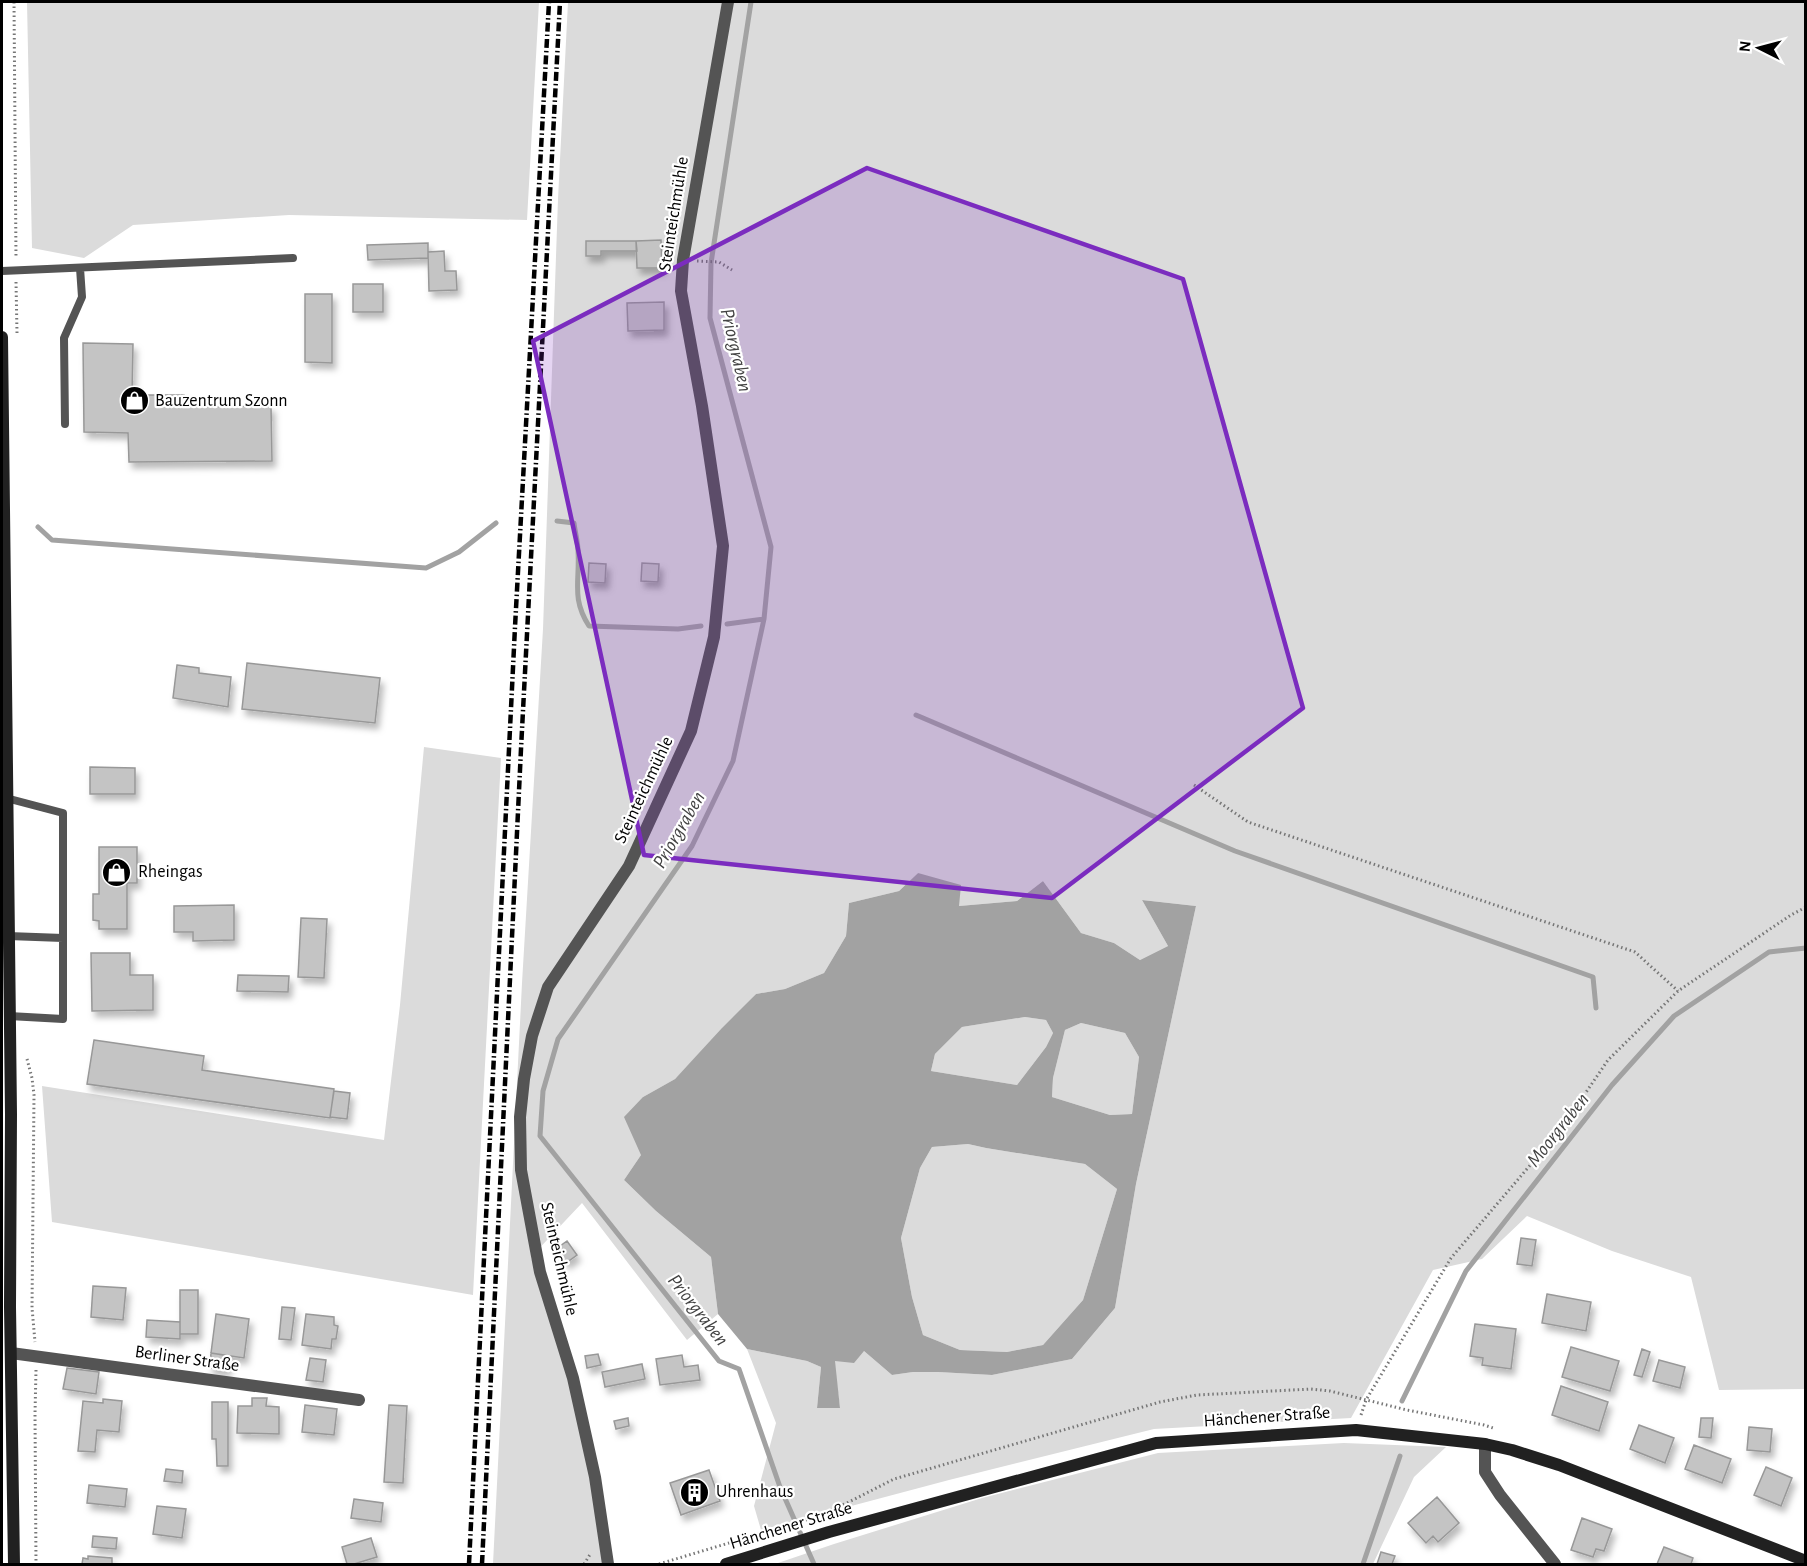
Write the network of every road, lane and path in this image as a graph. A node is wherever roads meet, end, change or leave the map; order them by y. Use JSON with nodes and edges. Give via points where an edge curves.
{"nodes":[{"id":1,"x":728,"y":2,"type":"edge"},
{"id":2,"x":293,"y":258,"type":"dead end"},
{"id":3,"x":701,"y":261,"type":"dead end"},
{"id":4,"x":80,"y":267,"type":"junction"},
{"id":5,"x":732,"y":270,"type":"dead end"},
{"id":6,"x":2,"y":271,"type":"edge"},
{"id":7,"x":2,"y":337,"type":"edge"},
{"id":8,"x":65,"y":424,"type":"dead end"},
{"id":9,"x":1194,"y":785,"type":"dead end"},
{"id":10,"x":6,"y":798,"type":"junction"},
{"id":11,"x":1806,"y":908,"type":"edge"},
{"id":12,"x":8,"y":936,"type":"junction"},
{"id":13,"x":63,"y":939,"type":"junction"},
{"id":14,"x":1678,"y":991,"type":"junction"},
{"id":15,"x":9,"y":1016,"type":"junction"},
{"id":16,"x":34,"y":1095,"type":"dead end"},
{"id":17,"x":32,"y":1308,"type":"dead end"},
{"id":18,"x":10,"y":1353,"type":"junction"},
{"id":19,"x":6,"y":1367,"type":"edge"},
{"id":20,"x":359,"y":1400,"type":"dead end"},
{"id":21,"x":1366,"y":1400,"type":"junction"},
{"id":22,"x":35,"y":1414,"type":"dead end"},
{"id":23,"x":1484,"y":1425,"type":"dead end"},
{"id":24,"x":1485,"y":1444,"type":"junction"},
{"id":25,"x":1806,"y":1561,"type":"edge"},
{"id":26,"x":14,"y":1564,"type":"edge"},
{"id":27,"x":36,"y":1564,"type":"edge"},
{"id":28,"x":608,"y":1564,"type":"edge"},
{"id":29,"x":659,"y":1564,"type":"edge"},
{"id":30,"x":726,"y":1564,"type":"edge"},
{"id":31,"x":1555,"y":1564,"type":"edge"}],
"edges":[{"from":1,"to":28,"type":"street","name":"Steinteichmühle","via":[[683,260],[681,291],[723,546],[714,637],[691,731],[629,866],[548,987],[532,1036],[520,1117],[521,1170],[540,1272],[596,1477]]},
{"from":2,"to":4,"type":"lane"},
{"from":3,"to":5,"type":"path","via":[[719,262]]},
{"from":4,"to":6,"type":"lane"},
{"from":4,"to":8,"type":"lane","via":[[82,297],[64,338]]},
{"from":7,"to":10,"type":"main road"},
{"from":9,"to":14,"type":"path","via":[[1248,822],[1635,952]]},
{"from":10,"to":12,"type":"main road"},
{"from":10,"to":13,"type":"lane","via":[[63,813]]},
{"from":11,"to":14,"type":"path"},
{"from":12,"to":13,"type":"lane"},
{"from":12,"to":15,"type":"main road"},
{"from":13,"to":15,"type":"lane","via":[[63,1019]]},
{"from":14,"to":21,"type":"path","via":[[1608,1060],[1562,1129],[1451,1258]]},
{"from":15,"to":18,"type":"main road"},
{"from":16,"to":17,"type":"path"},
{"from":18,"to":19,"type":"main road"},
{"from":18,"to":20,"type":"street","name":"Berliner Straße"},
{"from":19,"to":26,"type":"main road"},
{"from":21,"to":23,"type":"path"},
{"from":21,"to":29,"type":"path","via":[[1311,1389],[1197,1395],[1160,1402],[894,1479],[812,1518]]},
{"from":22,"to":27,"type":"path"},
{"from":24,"to":25,"type":"main road","name":"Hänchener Straße","via":[[1559,1465]]},
{"from":24,"to":30,"type":"main road","name":"Hänchener Straße","via":[[1356,1430],[1156,1443]]},
{"from":24,"to":31,"type":"street","via":[[1485,1472]]}]}
